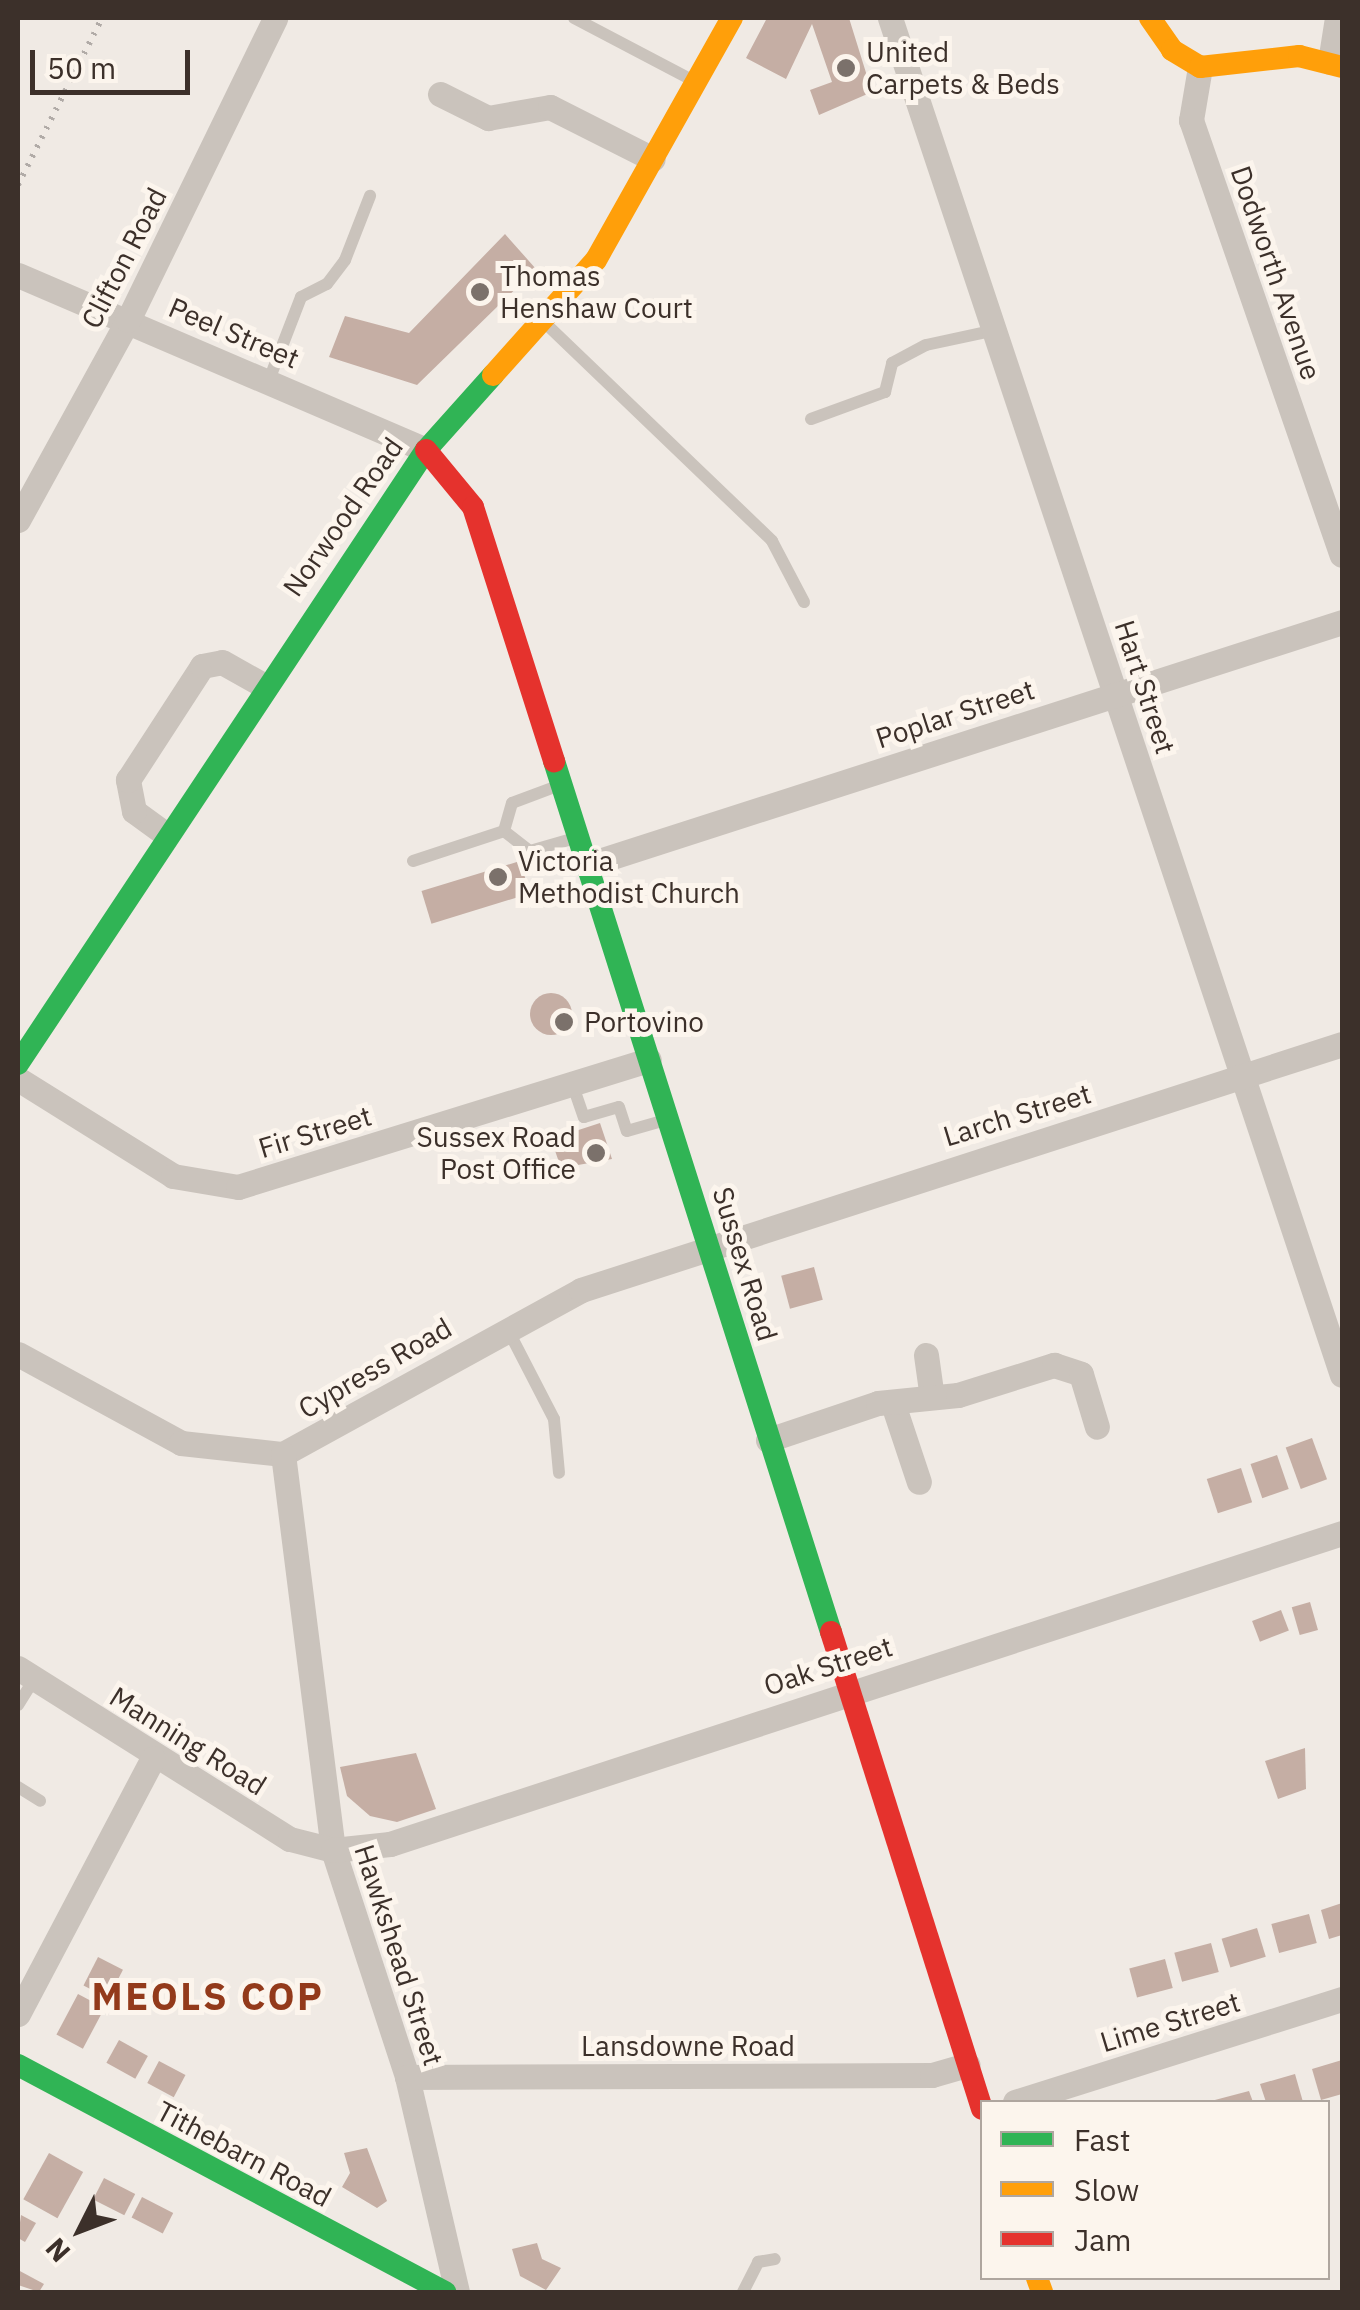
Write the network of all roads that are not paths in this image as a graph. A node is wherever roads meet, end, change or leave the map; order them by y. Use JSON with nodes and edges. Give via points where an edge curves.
{"nodes":[{"id":1,"x":275,"y":18,"type":"edge"},
{"id":2,"x":574,"y":18,"type":"edge"},
{"id":3,"x":732,"y":18,"type":"edge"},
{"id":4,"x":890,"y":18,"type":"edge"},
{"id":5,"x":1150,"y":18,"type":"edge"},
{"id":6,"x":1337,"y":18,"type":"edge"},
{"id":7,"x":1336,"y":65,"type":"edge"},
{"id":8,"x":1200,"y":66,"type":"junction"},
{"id":9,"x":696,"y":82,"type":"junction"},
{"id":10,"x":440,"y":94,"type":"dead end"},
{"id":11,"x":653,"y":159,"type":"junction"},
{"id":12,"x":370,"y":196,"type":"dead end"},
{"id":13,"x":18,"y":275,"type":"edge"},
{"id":14,"x":128,"y":320,"type":"junction"},
{"id":15,"x":542,"y":320,"type":"junction"},
{"id":16,"x":996,"y":330,"type":"junction"},
{"id":17,"x":269,"y":380,"type":"junction"},
{"id":18,"x":811,"y":419,"type":"dead end"},
{"id":19,"x":426,"y":450,"type":"junction"},
{"id":20,"x":18,"y":520,"type":"edge"},
{"id":21,"x":1342,"y":554,"type":"edge"},
{"id":22,"x":804,"y":602,"type":"dead end"},
{"id":23,"x":1342,"y":622,"type":"edge"},
{"id":24,"x":263,"y":685,"type":"junction"},
{"id":25,"x":1115,"y":694,"type":"junction"},
{"id":26,"x":562,"y":785,"type":"junction"},
{"id":27,"x":504,"y":831,"type":"junction"},
{"id":28,"x":164,"y":833,"type":"junction"},
{"id":29,"x":578,"y":838,"type":"junction"},
{"id":30,"x":413,"y":861,"type":"dead end"},
{"id":31,"x":587,"y":865,"type":"junction"},
{"id":32,"x":1342,"y":1044,"type":"edge"},
{"id":33,"x":649,"y":1060,"type":"junction"},
{"id":34,"x":18,"y":1064,"type":"edge"},
{"id":35,"x":1243,"y":1076,"type":"junction"},
{"id":36,"x":18,"y":1079,"type":"edge"},
{"id":37,"x":572,"y":1083,"type":"junction"},
{"id":38,"x":668,"y":1119,"type":"junction"},
{"id":39,"x":708,"y":1244,"type":"junction"},
{"id":40,"x":507,"y":1328,"type":"junction"},
{"id":41,"x":18,"y":1354,"type":"edge"},
{"id":42,"x":926,"y":1355,"type":"dead end"},
{"id":43,"x":1342,"y":1374,"type":"edge"},
{"id":44,"x":930,"y":1392,"type":"junction"},
{"id":45,"x":893,"y":1404,"type":"junction"},
{"id":46,"x":1097,"y":1427,"type":"dead end"},
{"id":47,"x":768,"y":1440,"type":"junction"},
{"id":48,"x":283,"y":1454,"type":"junction"},
{"id":49,"x":558,"y":1473,"type":"dead end"},
{"id":50,"x":918,"y":1482,"type":"dead end"},
{"id":51,"x":1342,"y":1534,"type":"edge"},
{"id":52,"x":26,"y":1673,"type":"edge"},
{"id":53,"x":850,"y":1690,"type":"junction"},
{"id":54,"x":18,"y":1705,"type":"edge"},
{"id":55,"x":153,"y":1758,"type":"junction"},
{"id":56,"x":18,"y":1787,"type":"edge"},
{"id":57,"x":40,"y":1801,"type":"dead end"},
{"id":58,"x":333,"y":1850,"type":"junction"},
{"id":59,"x":1342,"y":1999,"type":"edge"},
{"id":60,"x":18,"y":2012,"type":"edge"},
{"id":61,"x":968,"y":2065,"type":"junction"},
{"id":62,"x":22,"y":2077,"type":"edge"},
{"id":63,"x":407,"y":2077,"type":"junction"},
{"id":64,"x":1021,"y":2100,"type":"edge"},
{"id":65,"x":980,"y":2103,"type":"edge"},
{"id":66,"x":775,"y":2260,"type":"dead end"},
{"id":67,"x":434,"y":2289,"type":"edge"},
{"id":68,"x":457,"y":2292,"type":"edge"},
{"id":69,"x":742,"y":2292,"type":"edge"}],
"edges":[{"from":1,"to":14,"type":"street","name":"Clifton Road"},
{"from":2,"to":9,"type":"lane"},
{"from":3,"to":9,"type":"street","name":"Norwood Road"},
{"from":4,"to":16,"type":"street","name":"Hart Street"},
{"from":5,"to":8,"type":"street","via":[[1172,50]]},
{"from":6,"to":7,"type":"street"},
{"from":7,"to":8,"type":"street","via":[[1299,56]]},
{"from":8,"to":21,"type":"street","name":"Dodworth Avenue","via":[[1191,120]]},
{"from":9,"to":11,"type":"street","name":"Norwood Road"},
{"from":10,"to":11,"type":"street","via":[[488,118],[550,107]]},
{"from":11,"to":15,"type":"street","name":"Norwood Road","via":[[596,260]]},
{"from":12,"to":17,"type":"lane","via":[[345,260],[327,284],[301,296]]},
{"from":13,"to":14,"type":"street","name":"Peel Street"},
{"from":14,"to":17,"type":"street","name":"Peel Street"},
{"from":14,"to":20,"type":"street","name":"Clifton Road"},
{"from":15,"to":19,"type":"street","name":"Norwood Road"},
{"from":15,"to":22,"type":"lane","via":[[772,541]]},
{"from":16,"to":18,"type":"lane","via":[[926,345],[892,363],[886,392]]},
{"from":16,"to":25,"type":"street","name":"Hart Street"},
{"from":17,"to":19,"type":"street","name":"Peel Street"},
{"from":19,"to":24,"type":"street","name":"Norwood Road"},
{"from":19,"to":26,"type":"street","name":"Sussex Road","via":[[474,506]]},
{"from":23,"to":25,"type":"street","name":"Poplar Street"},
{"from":24,"to":28,"type":"street","name":"Norwood Road"},
{"from":24,"to":28,"type":"street","via":[[222,662],[202,666],[128,780],[134,811]]},
{"from":25,"to":31,"type":"street","name":"Poplar Street"},
{"from":25,"to":35,"type":"street","name":"Hart Street"},
{"from":26,"to":27,"type":"lane","via":[[512,803]]},
{"from":26,"to":29,"type":"street","name":"Sussex Road"},
{"from":27,"to":29,"type":"lane","via":[[530,851]]},
{"from":27,"to":30,"type":"lane"},
{"from":28,"to":34,"type":"street","name":"Norwood Road"},
{"from":29,"to":31,"type":"street","name":"Sussex Road"},
{"from":31,"to":33,"type":"street","name":"Sussex Road"},
{"from":32,"to":35,"type":"street","name":"Larch Street"},
{"from":33,"to":37,"type":"street","name":"Fir Street"},
{"from":33,"to":38,"type":"street","name":"Sussex Road"},
{"from":35,"to":39,"type":"street","name":"Larch Street"},
{"from":35,"to":43,"type":"street","name":"Hart Street"},
{"from":36,"to":37,"type":"street","name":"Fir Street","via":[[204,1188],[238,1187]]},
{"from":37,"to":38,"type":"lane","via":[[584,1117],[618,1108],[627,1131]]},
{"from":38,"to":39,"type":"street","name":"Sussex Road"},
{"from":39,"to":40,"type":"street","name":"Cypress Road"},
{"from":39,"to":47,"type":"street","name":"Sussex Road"},
{"from":40,"to":48,"type":"street","name":"Cypress Road"},
{"from":40,"to":49,"type":"lane","via":[[554,1419]]},
{"from":41,"to":48,"type":"street","name":"Cypress Road","via":[[180,1443]]},
{"from":42,"to":44,"type":"street"},
{"from":44,"to":45,"type":"street"},
{"from":44,"to":46,"type":"street","via":[[958,1395],[1054,1365],[1080,1374]]},
{"from":45,"to":47,"type":"street"},
{"from":45,"to":50,"type":"street"},
{"from":47,"to":53,"type":"street","name":"Sussex Road"},
{"from":48,"to":58,"type":"street","name":"Hawkshead Street"},
{"from":51,"to":53,"type":"street","name":"Oak Street"},
{"from":52,"to":54,"type":"lane"},
{"from":52,"to":55,"type":"street","name":"Manning Road"},
{"from":53,"to":58,"type":"street","name":"Oak Street","via":[[390,1844]]},
{"from":53,"to":61,"type":"street","name":"Sussex Road"},
{"from":55,"to":58,"type":"street","name":"Manning Road","via":[[290,1839]]},
{"from":55,"to":60,"type":"street"},
{"from":56,"to":57,"type":"lane"},
{"from":58,"to":63,"type":"street","name":"Hawkshead Street"},
{"from":59,"to":64,"type":"street","name":"Lime Street"},
{"from":61,"to":63,"type":"street","name":"Lansdowne Road","via":[[932,2075]]},
{"from":61,"to":65,"type":"street","name":"Sussex Road"},
{"from":62,"to":67,"type":"street","name":"Tithebarn Road"},
{"from":63,"to":68,"type":"street","name":"Hawkshead Street"},
{"from":66,"to":69,"type":"lane","via":[[758,2262]]}]}
